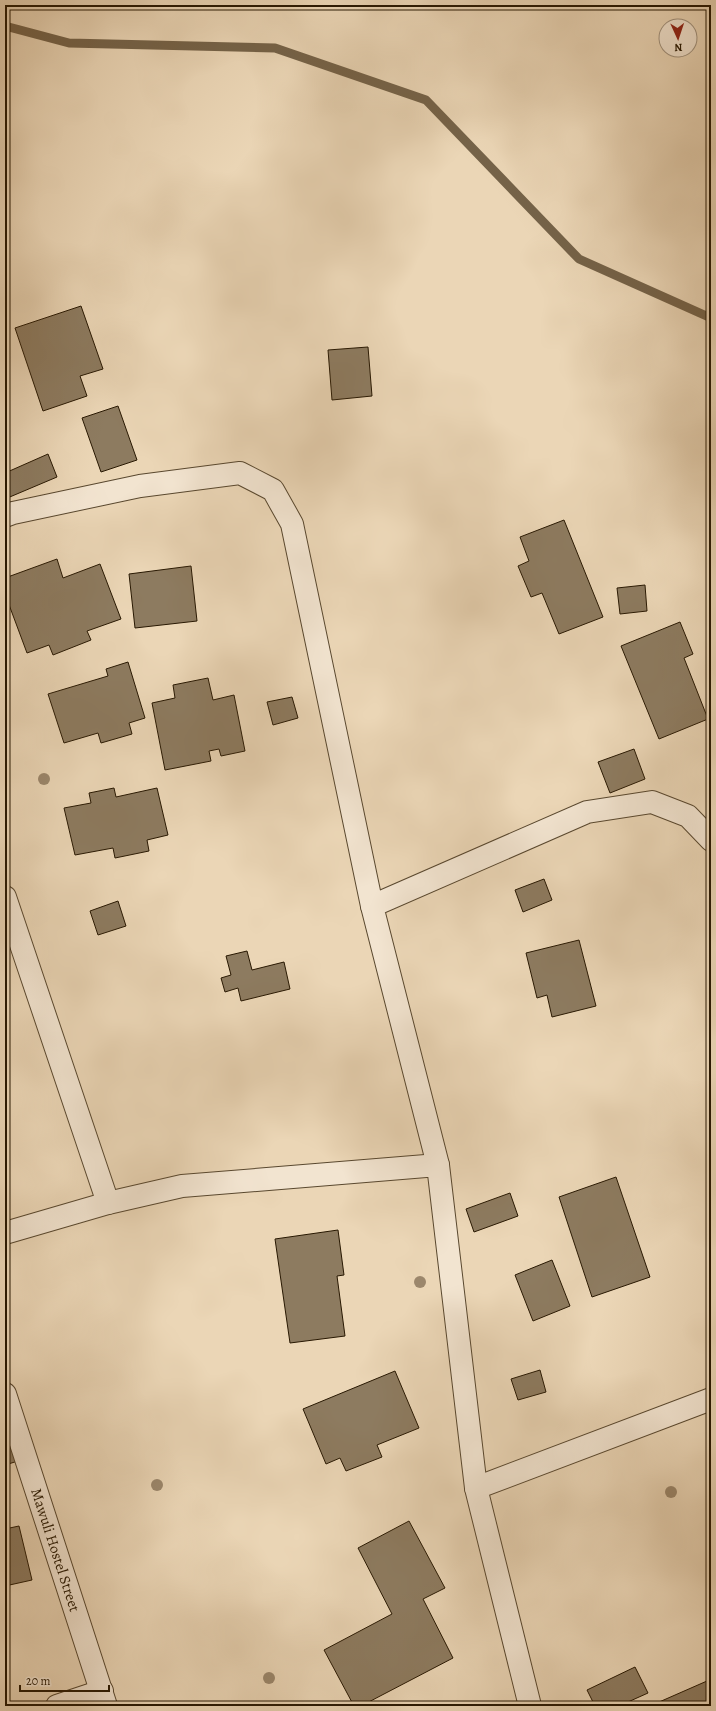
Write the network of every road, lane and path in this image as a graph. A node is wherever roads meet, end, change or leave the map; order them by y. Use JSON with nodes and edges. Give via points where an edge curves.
{"nodes":[{"id":1,"x":5,"y":516,"type":"edge"},
{"id":2,"x":711,"y":840,"type":"edge"},
{"id":3,"x":5,"y":897,"type":"edge"},
{"id":4,"x":372,"y":906,"type":"junction"},
{"id":5,"x":438,"y":1165,"type":"junction"},
{"id":6,"x":108,"y":1203,"type":"junction"},
{"id":7,"x":5,"y":1232,"type":"edge"},
{"id":8,"x":5,"y":1394,"type":"edge"},
{"id":9,"x":711,"y":1399,"type":"edge"},
{"id":10,"x":476,"y":1488,"type":"junction"},
{"id":11,"x":104,"y":1698,"type":"edge"},
{"id":12,"x":57,"y":1706,"type":"edge"},
{"id":13,"x":530,"y":1706,"type":"edge"}],
"edges":[{"from":1,"to":4,"type":"street","via":[[140,486],[240,473],[273,490],[292,524]]},
{"from":2,"to":4,"type":"street","via":[[688,816],[652,802],[587,812]]},
{"from":3,"to":6,"type":"street"},
{"from":4,"to":5,"type":"street"},
{"from":5,"to":6,"type":"street","via":[[182,1186]]},
{"from":5,"to":10,"type":"street"},
{"from":6,"to":7,"type":"street"},
{"from":8,"to":11,"type":"street","name":"Mawuli Hostel Street"},
{"from":9,"to":10,"type":"street"},
{"from":10,"to":13,"type":"street"},
{"from":11,"to":12,"type":"street"}]}
